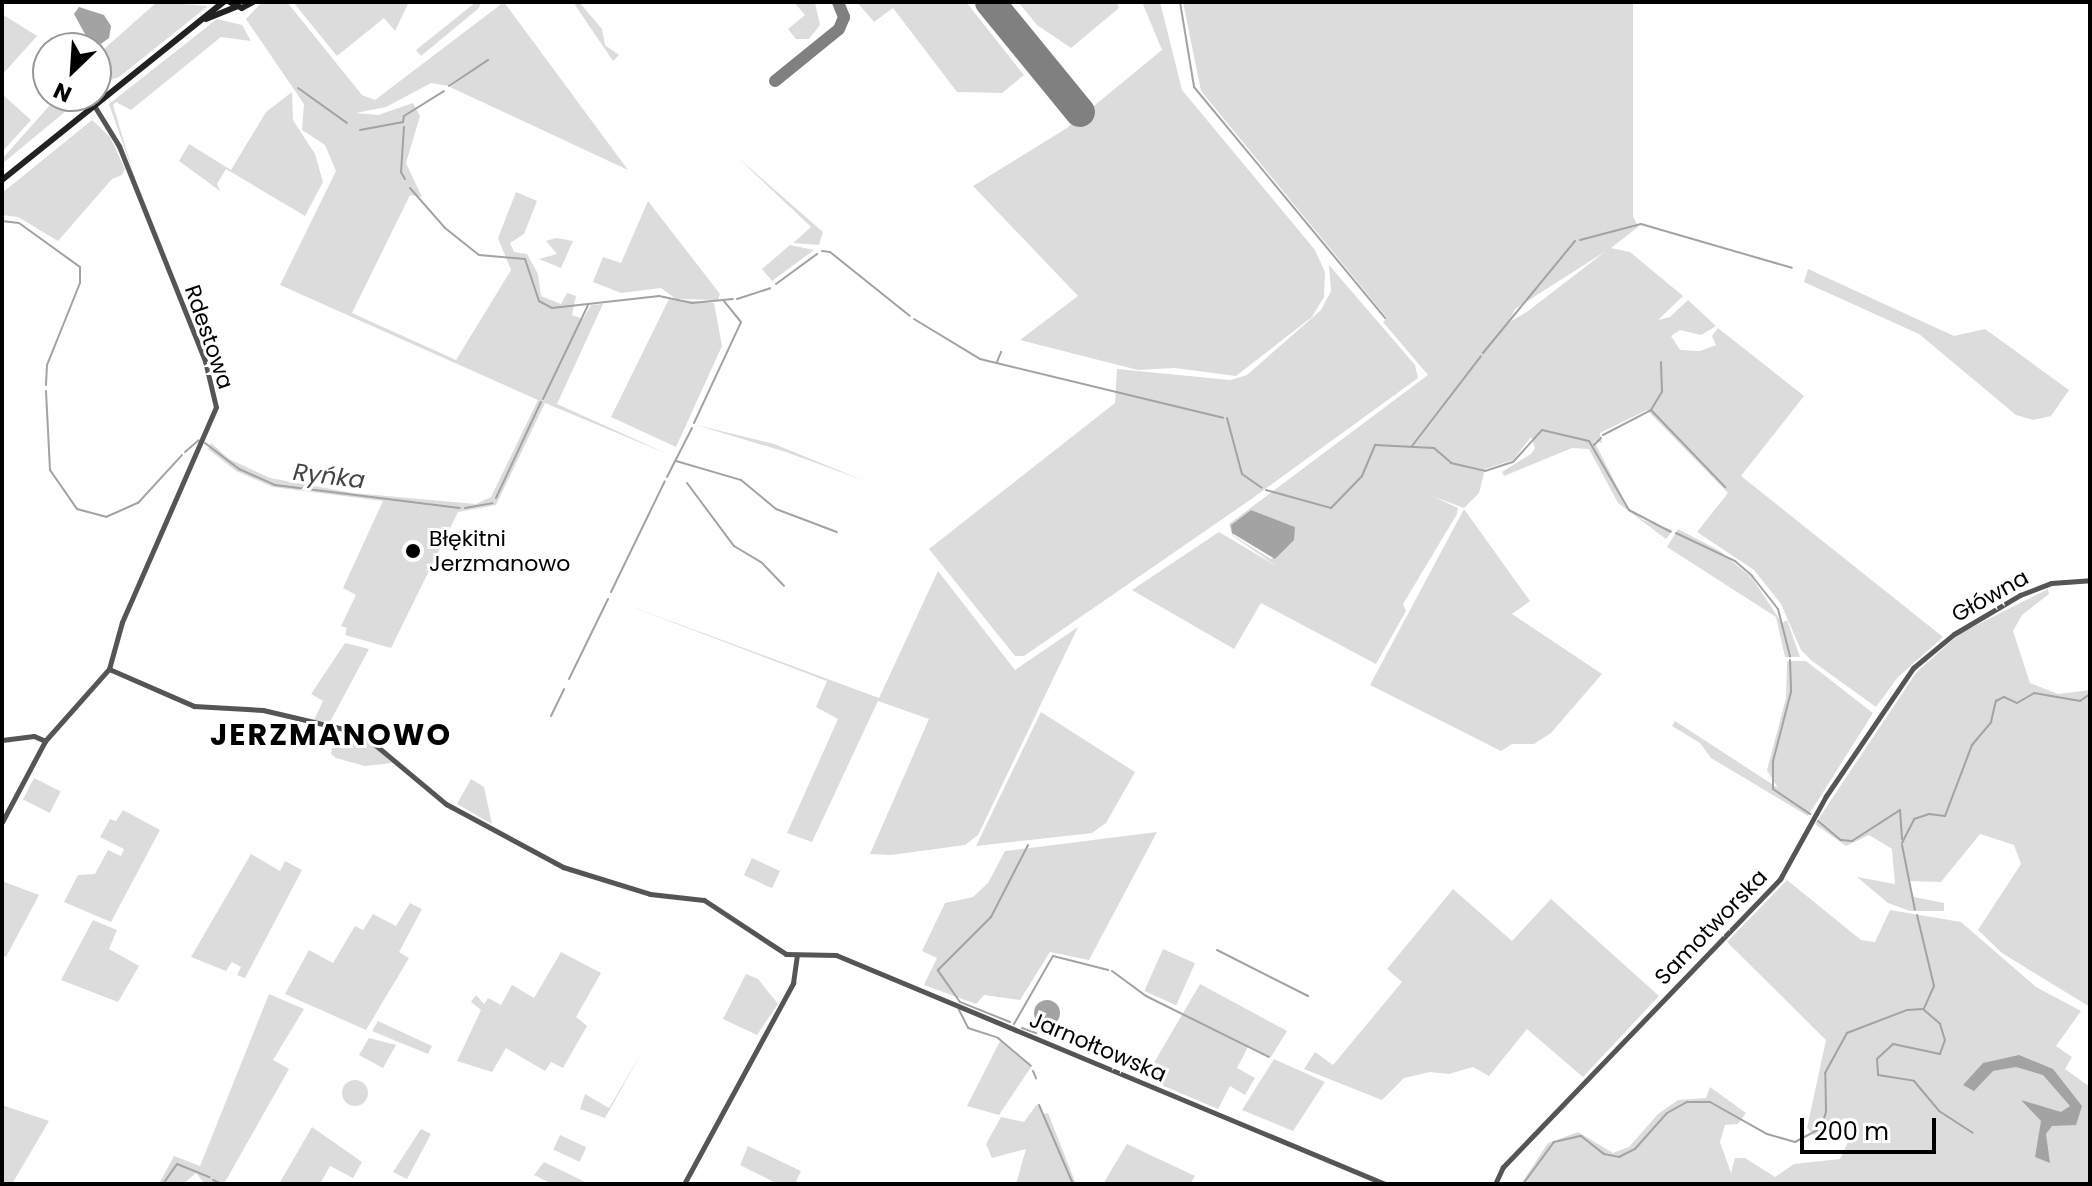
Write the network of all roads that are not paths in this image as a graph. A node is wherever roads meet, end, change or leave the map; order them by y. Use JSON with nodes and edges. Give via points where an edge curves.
{"nodes":[{"id":1,"x":253,"y":2,"type":"edge"},
{"id":2,"x":220,"y":4,"type":"edge"},
{"id":3,"x":233,"y":4,"type":"edge"},
{"id":4,"x":205,"y":19,"type":"junction"},
{"id":5,"x":112,"y":93,"type":"edge"},
{"id":6,"x":89,"y":112,"type":"edge"},
{"id":7,"x":98,"y":112,"type":"edge"},
{"id":8,"x":2,"y":180,"type":"edge"},
{"id":9,"x":2090,"y":580,"type":"edge"},
{"id":10,"x":1916,"y":665,"type":"joint"},
{"id":11,"x":109,"y":669,"type":"junction"},
{"id":12,"x":2,"y":740,"type":"edge"},
{"id":13,"x":45,"y":741,"type":"junction"},
{"id":14,"x":2,"y":822,"type":"edge"},
{"id":15,"x":797,"y":956,"type":"junction"},
{"id":16,"x":684,"y":1184,"type":"edge"},
{"id":17,"x":1385,"y":1184,"type":"edge"},
{"id":18,"x":1495,"y":1184,"type":"edge"}],
"edges":[{"from":1,"to":3,"type":"main road"},
{"from":2,"to":4,"type":"main road"},
{"from":3,"to":4,"type":"main road"},
{"from":4,"to":5,"type":"main road"},
{"from":6,"to":8,"type":"main road"},
{"from":7,"to":11,"type":"street","name":"Rdestowa","via":[[119,146],[205,361],[216,407],[127,612]]},
{"from":9,"to":10,"type":"street","name":"Główna","via":[[2051,583],[2020,595],[1954,634]]},
{"from":10,"to":18,"type":"street","name":"Samotworska","via":[[1826,796],[1780,879],[1503,1167]]},
{"from":11,"to":13,"type":"street"},
{"from":11,"to":15,"type":"street","via":[[194,706],[256,708],[361,733],[439,799],[543,858],[650,894],[704,900]]},
{"from":12,"to":13,"type":"street","via":[[34,736]]},
{"from":13,"to":14,"type":"street"},
{"from":15,"to":16,"type":"street","via":[[793,983]]},
{"from":15,"to":17,"type":"street","name":"Jarnołtowska","via":[[817,951],[836,955]]}]}
